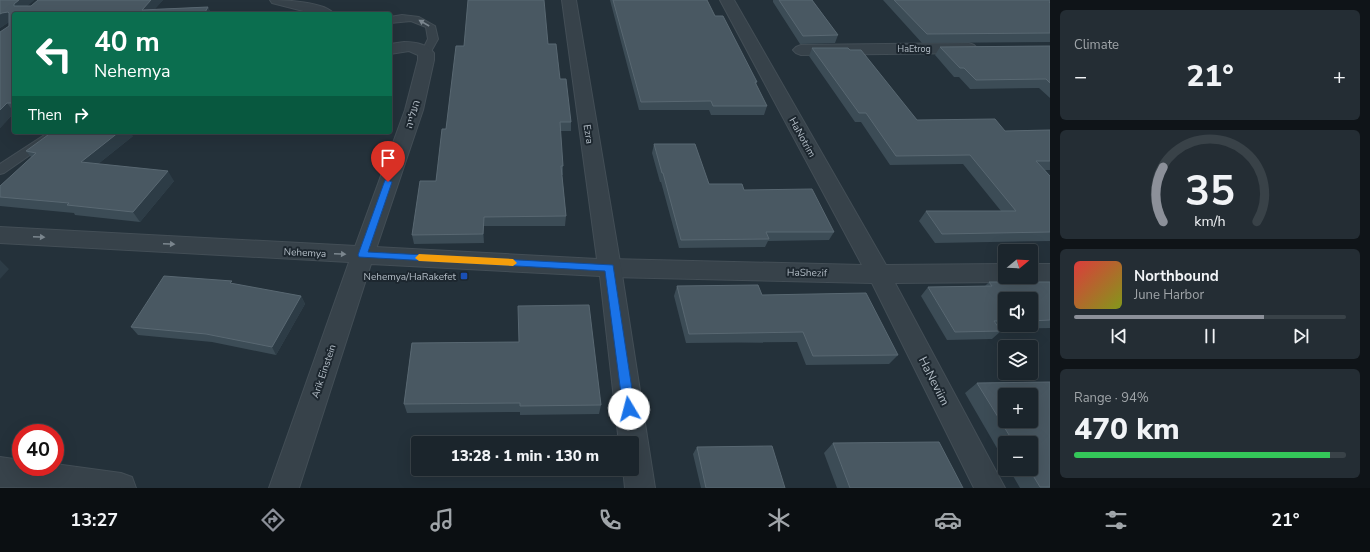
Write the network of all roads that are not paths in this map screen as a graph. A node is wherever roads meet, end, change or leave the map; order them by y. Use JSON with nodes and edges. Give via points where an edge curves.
{"nodes":[{"id":1,"x":277,"y":0,"type":"edge"},
{"id":2,"x":569,"y":0,"type":"edge"},
{"id":3,"x":728,"y":0,"type":"edge"},
{"id":4,"x":320,"y":12,"type":"edge"},
{"id":5,"x":392,"y":20,"type":"edge"},
{"id":6,"x":980,"y":48,"type":"edge"},
{"id":7,"x":392,"y":49,"type":"edge"},
{"id":8,"x":801,"y":50,"type":"dead end"},
{"id":9,"x":426,"y":53,"type":"junction"},
{"id":10,"x":54,"y":134,"type":"edge"},
{"id":11,"x":0,"y":170,"type":"edge"},
{"id":12,"x":0,"y":235,"type":"edge"},
{"id":13,"x":362,"y":255,"type":"junction"},
{"id":14,"x":610,"y":268,"type":"junction"},
{"id":15,"x":998,"y":273,"type":"edge"},
{"id":16,"x":1038,"y":273,"type":"edge"},
{"id":17,"x":1050,"y":273,"type":"edge"},
{"id":18,"x":879,"y":274,"type":"junction"},
{"id":19,"x":0,"y":472,"type":"edge"},
{"id":20,"x":121,"y":488,"type":"edge"},
{"id":21,"x":284,"y":488,"type":"edge"},
{"id":22,"x":640,"y":488,"type":"edge"},
{"id":23,"x":990,"y":488,"type":"edge"}],
"edges":[{"from":1,"to":4,"type":"street"},
{"from":2,"to":14,"type":"street","name":"Ezra"},
{"from":3,"to":18,"type":"street","name":"HaNotrim"},
{"from":9,"to":5,"type":"lane","one_way":true,"via":[[433,39],[430,26],[416,18]]},
{"from":6,"to":8,"type":"street","name":"HaEtrog"},
{"from":7,"to":9,"type":"street","via":[[420,47]]},
{"from":9,"to":13,"type":"street","name":"העלייה","via":[[414,110]]},
{"from":10,"to":11,"type":"lane"},
{"from":12,"to":13,"type":"street","name":"Nehemya","one_way":true},
{"from":13,"to":14,"type":"street","name":"Nehemya"},
{"from":13,"to":21,"type":"street","name":"Arik Einstein"},
{"from":14,"to":18,"type":"street","name":"HaShezif"},
{"from":14,"to":22,"type":"street","name":"Ezra"},
{"from":15,"to":18,"type":"street","name":"HaShezif"},
{"from":16,"to":17,"type":"street"},
{"from":18,"to":23,"type":"street","name":"HaNeviim"},
{"from":19,"to":20,"type":"street"}]}
